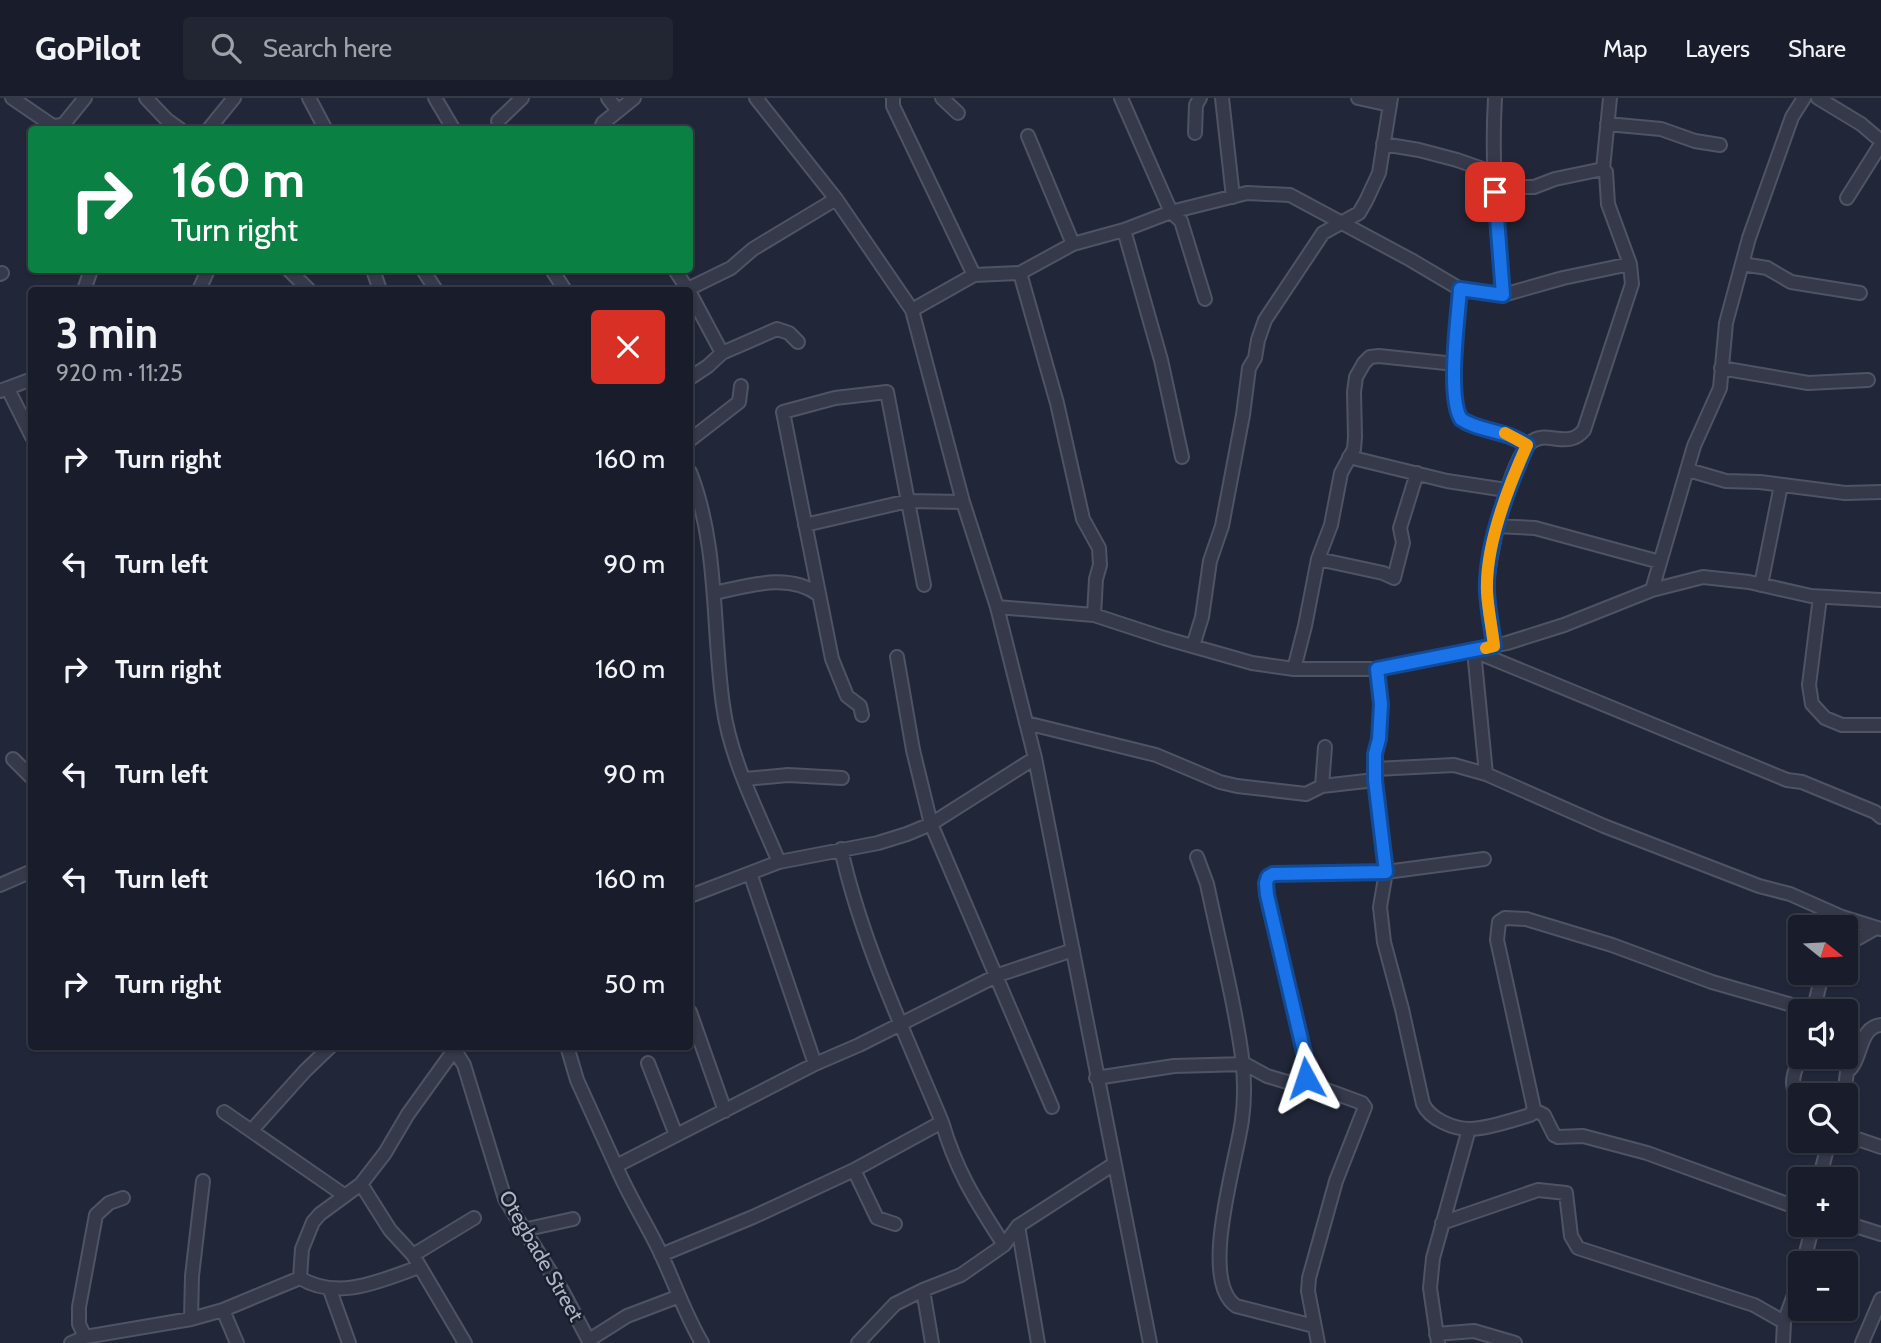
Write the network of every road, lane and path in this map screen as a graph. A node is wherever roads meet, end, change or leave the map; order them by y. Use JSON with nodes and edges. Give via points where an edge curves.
{"nodes":[{"id":1,"x":12,"y":98,"type":"edge"},
{"id":2,"x":85,"y":98,"type":"edge"},
{"id":3,"x":234,"y":98,"type":"edge"},
{"id":4,"x":309,"y":98,"type":"edge"},
{"id":5,"x":435,"y":98,"type":"edge"},
{"id":6,"x":522,"y":98,"type":"edge"},
{"id":7,"x":608,"y":98,"type":"edge"},
{"id":8,"x":635,"y":98,"type":"edge"},
{"id":9,"x":893,"y":98,"type":"edge"},
{"id":10,"x":942,"y":98,"type":"edge"},
{"id":11,"x":1121,"y":98,"type":"edge"},
{"id":12,"x":1200,"y":98,"type":"edge"},
{"id":13,"x":1222,"y":98,"type":"edge"},
{"id":14,"x":1358,"y":98,"type":"edge"},
{"id":15,"x":1495,"y":98,"type":"edge"},
{"id":16,"x":1610,"y":98,"type":"edge"},
{"id":17,"x":1804,"y":98,"type":"edge"},
{"id":18,"x":1818,"y":98,"type":"edge"},
{"id":19,"x":153,"y":100,"type":"edge"},
{"id":20,"x":764,"y":100,"type":"edge"},
{"id":21,"x":1391,"y":101,"type":"edge"},
{"id":22,"x":618,"y":111,"type":"junction"},
{"id":23,"x":958,"y":113,"type":"dead end"},
{"id":24,"x":498,"y":121,"type":"dead end"},
{"id":25,"x":1607,"y":124,"type":"junction"},
{"id":26,"x":175,"y":126,"type":"edge"},
{"id":27,"x":211,"y":126,"type":"edge"},
{"id":28,"x":324,"y":126,"type":"edge"},
{"id":29,"x":452,"y":126,"type":"edge"},
{"id":30,"x":604,"y":126,"type":"edge"},
{"id":31,"x":1195,"y":133,"type":"dead end"},
{"id":32,"x":1028,"y":136,"type":"dead end"},
{"id":33,"x":1881,"y":142,"type":"edge"},
{"id":34,"x":1382,"y":145,"type":"junction"},
{"id":35,"x":1720,"y":145,"type":"dead end"},
{"id":36,"x":1603,"y":169,"type":"junction"},
{"id":37,"x":1494,"y":173,"type":"junction"},
{"id":38,"x":1233,"y":197,"type":"junction"},
{"id":39,"x":1847,"y":198,"type":"dead end"},
{"id":40,"x":836,"y":199,"type":"junction"},
{"id":41,"x":1171,"y":212,"type":"junction"},
{"id":42,"x":1341,"y":223,"type":"junction"},
{"id":43,"x":1124,"y":230,"type":"junction"},
{"id":44,"x":1073,"y":244,"type":"junction"},
{"id":45,"x":1630,"y":264,"type":"junction"},
{"id":46,"x":1742,"y":264,"type":"junction"},
{"id":47,"x":292,"y":273,"type":"edge"},
{"id":48,"x":1020,"y":273,"type":"junction"},
{"id":49,"x":974,"y":275,"type":"junction"},
{"id":50,"x":306,"y":287,"type":"edge"},
{"id":51,"x":693,"y":288,"type":"edge"},
{"id":52,"x":1460,"y":289,"type":"junction"},
{"id":53,"x":1860,"y":293,"type":"dead end"},
{"id":54,"x":1503,"y":295,"type":"junction"},
{"id":55,"x":1205,"y":299,"type":"dead end"},
{"id":56,"x":693,"y":300,"type":"edge"},
{"id":57,"x":912,"y":310,"type":"junction"},
{"id":58,"x":798,"y":342,"type":"dead end"},
{"id":59,"x":722,"y":353,"type":"junction"},
{"id":60,"x":1455,"y":365,"type":"junction"},
{"id":61,"x":1721,"y":368,"type":"junction"},
{"id":62,"x":693,"y":375,"type":"edge"},
{"id":63,"x":1868,"y":380,"type":"dead end"},
{"id":64,"x":28,"y":381,"type":"edge"},
{"id":65,"x":741,"y":386,"type":"dead end"},
{"id":66,"x":4,"y":390,"type":"edge"},
{"id":67,"x":28,"y":430,"type":"edge"},
{"id":68,"x":693,"y":438,"type":"edge"},
{"id":69,"x":1527,"y":445,"type":"junction"},
{"id":70,"x":1182,"y":457,"type":"dead end"},
{"id":71,"x":1349,"y":457,"type":"junction"},
{"id":72,"x":1688,"y":470,"type":"junction"},
{"id":73,"x":1417,"y":473,"type":"junction"},
{"id":74,"x":693,"y":480,"type":"edge"},
{"id":75,"x":1781,"y":485,"type":"junction"},
{"id":76,"x":1506,"y":490,"type":"junction"},
{"id":77,"x":1881,"y":492,"type":"edge"},
{"id":78,"x":908,"y":501,"type":"junction"},
{"id":79,"x":963,"y":502,"type":"junction"},
{"id":80,"x":805,"y":525,"type":"junction"},
{"id":81,"x":1497,"y":526,"type":"junction"},
{"id":82,"x":1318,"y":559,"type":"junction"},
{"id":83,"x":1660,"y":562,"type":"junction"},
{"id":84,"x":924,"y":584,"type":"dead end"},
{"id":85,"x":1760,"y":585,"type":"junction"},
{"id":86,"x":1652,"y":590,"type":"junction"},
{"id":87,"x":714,"y":593,"type":"junction"},
{"id":88,"x":819,"y":595,"type":"junction"},
{"id":89,"x":1820,"y":597,"type":"junction"},
{"id":90,"x":1881,"y":600,"type":"edge"},
{"id":91,"x":997,"y":607,"type":"junction"},
{"id":92,"x":1094,"y":615,"type":"junction"},
{"id":93,"x":1193,"y":646,"type":"junction"},
{"id":94,"x":1494,"y":646,"type":"junction"},
{"id":95,"x":1474,"y":651,"type":"junction"},
{"id":96,"x":897,"y":657,"type":"dead end"},
{"id":97,"x":1377,"y":669,"type":"junction"},
{"id":98,"x":1294,"y":670,"type":"junction"},
{"id":99,"x":862,"y":715,"type":"dead end"},
{"id":100,"x":1026,"y":723,"type":"junction"},
{"id":101,"x":1881,"y":725,"type":"edge"},
{"id":102,"x":1325,"y":747,"type":"dead end"},
{"id":103,"x":1035,"y":758,"type":"junction"},
{"id":104,"x":13,"y":759,"type":"dead end"},
{"id":105,"x":28,"y":774,"type":"edge"},
{"id":106,"x":1375,"y":774,"type":"junction"},
{"id":107,"x":1486,"y":774,"type":"junction"},
{"id":108,"x":842,"y":778,"type":"dead end"},
{"id":109,"x":745,"y":779,"type":"junction"},
{"id":110,"x":1322,"y":786,"type":"junction"},
{"id":111,"x":1881,"y":817,"type":"edge"},
{"id":112,"x":931,"y":824,"type":"junction"},
{"id":113,"x":841,"y":849,"type":"junction"},
{"id":114,"x":1197,"y":857,"type":"dead end"},
{"id":115,"x":1484,"y":859,"type":"dead end"},
{"id":116,"x":779,"y":862,"type":"junction"},
{"id":117,"x":1386,"y":872,"type":"junction"},
{"id":118,"x":28,"y":873,"type":"edge"},
{"id":119,"x":750,"y":873,"type":"junction"},
{"id":120,"x":0,"y":885,"type":"edge"},
{"id":121,"x":693,"y":895,"type":"edge"},
{"id":122,"x":1828,"y":915,"type":"edge"},
{"id":123,"x":1858,"y":925,"type":"edge"},
{"id":124,"x":1879,"y":929,"type":"edge"},
{"id":125,"x":1858,"y":939,"type":"edge"},
{"id":126,"x":1073,"y":950,"type":"junction"},
{"id":127,"x":998,"y":975,"type":"junction"},
{"id":128,"x":1788,"y":1004,"type":"edge"},
{"id":129,"x":693,"y":1020,"type":"edge"},
{"id":130,"x":902,"y":1024,"type":"junction"},
{"id":131,"x":1881,"y":1025,"type":"edge"},
{"id":132,"x":327,"y":1050,"type":"edge"},
{"id":133,"x":455,"y":1050,"type":"edge"},
{"id":134,"x":457,"y":1050,"type":"edge"},
{"id":135,"x":569,"y":1050,"type":"edge"},
{"id":136,"x":648,"y":1063,"type":"dead end"},
{"id":137,"x":1245,"y":1064,"type":"junction"},
{"id":138,"x":815,"y":1065,"type":"junction"},
{"id":139,"x":1096,"y":1078,"type":"junction"},
{"id":140,"x":1302,"y":1081,"type":"junction"},
{"id":141,"x":1846,"y":1083,"type":"edge"},
{"id":142,"x":1052,"y":1107,"type":"dead end"},
{"id":143,"x":725,"y":1111,"type":"junction"},
{"id":144,"x":224,"y":1112,"type":"dead end"},
{"id":145,"x":1530,"y":1115,"type":"junction"},
{"id":146,"x":942,"y":1122,"type":"junction"},
{"id":147,"x":1469,"y":1129,"type":"junction"},
{"id":148,"x":252,"y":1130,"type":"junction"},
{"id":149,"x":676,"y":1135,"type":"junction"},
{"id":150,"x":1858,"y":1139,"type":"edge"},
{"id":151,"x":1881,"y":1147,"type":"edge"},
{"id":152,"x":1114,"y":1164,"type":"junction"},
{"id":153,"x":616,"y":1166,"type":"junction"},
{"id":154,"x":854,"y":1170,"type":"junction"},
{"id":155,"x":203,"y":1181,"type":"dead end"},
{"id":156,"x":361,"y":1184,"type":"junction"},
{"id":157,"x":344,"y":1195,"type":"junction"},
{"id":158,"x":123,"y":1198,"type":"dead end"},
{"id":159,"x":1788,"y":1204,"type":"edge"},
{"id":160,"x":474,"y":1218,"type":"dead end"},
{"id":161,"x":573,"y":1219,"type":"dead end"},
{"id":162,"x":1441,"y":1223,"type":"junction"},
{"id":163,"x":895,"y":1224,"type":"dead end"},
{"id":164,"x":1018,"y":1226,"type":"junction"},
{"id":165,"x":1858,"y":1227,"type":"edge"},
{"id":166,"x":523,"y":1230,"type":"junction"},
{"id":167,"x":1881,"y":1234,"type":"edge"},
{"id":168,"x":1004,"y":1245,"type":"junction"},
{"id":169,"x":661,"y":1255,"type":"junction"},
{"id":170,"x":416,"y":1261,"type":"junction"},
{"id":171,"x":300,"y":1278,"type":"junction"},
{"id":172,"x":330,"y":1290,"type":"junction"},
{"id":173,"x":923,"y":1290,"type":"junction"},
{"id":174,"x":677,"y":1297,"type":"junction"},
{"id":175,"x":1881,"y":1299,"type":"edge"},
{"id":176,"x":223,"y":1310,"type":"junction"},
{"id":177,"x":1788,"y":1311,"type":"edge"},
{"id":178,"x":191,"y":1319,"type":"junction"},
{"id":179,"x":1784,"y":1322,"type":"junction"},
{"id":180,"x":1314,"y":1326,"type":"junction"},
{"id":181,"x":85,"y":1337,"type":"junction"},
{"id":182,"x":120,"y":1338,"type":"edge"},
{"id":183,"x":1437,"y":1338,"type":"edge"},
{"id":184,"x":589,"y":1341,"type":"edge"},
{"id":185,"x":71,"y":1343,"type":"edge"},
{"id":186,"x":237,"y":1343,"type":"edge"},
{"id":187,"x":349,"y":1343,"type":"edge"},
{"id":188,"x":465,"y":1343,"type":"edge"},
{"id":189,"x":702,"y":1343,"type":"edge"},
{"id":190,"x":858,"y":1343,"type":"edge"},
{"id":191,"x":932,"y":1343,"type":"edge"},
{"id":192,"x":1038,"y":1343,"type":"edge"},
{"id":193,"x":1150,"y":1343,"type":"edge"},
{"id":194,"x":1318,"y":1343,"type":"edge"},
{"id":195,"x":1515,"y":1343,"type":"edge"},
{"id":196,"x":1783,"y":1343,"type":"edge"},
{"id":197,"x":1862,"y":1343,"type":"edge"}],
"edges":[{"from":1,"to":2,"type":"street","via":[[53,126],[63,125]]},
{"from":3,"to":27,"type":"street"},
{"from":4,"to":28,"type":"street"},
{"from":5,"to":29,"type":"street"},
{"from":6,"to":24,"type":"street"},
{"from":7,"to":22,"type":"street"},
{"from":8,"to":22,"type":"street"},
{"from":9,"to":49,"type":"street"},
{"from":10,"to":23,"type":"street"},
{"from":11,"to":41,"type":"street"},
{"from":12,"to":31,"type":"street"},
{"from":13,"to":38,"type":"street"},
{"from":14,"to":21,"type":"street"},
{"from":15,"to":37,"type":"street"},
{"from":16,"to":25,"type":"street"},
{"from":17,"to":46,"type":"street","via":[[1792,117]]},
{"from":18,"to":33,"type":"street"},
{"from":19,"to":26,"type":"street"},
{"from":20,"to":40,"type":"street"},
{"from":21,"to":34,"type":"street"},
{"from":22,"to":30,"type":"street"},
{"from":25,"to":35,"type":"street","via":[[1661,129]]},
{"from":25,"to":36,"type":"street"},
{"from":32,"to":44,"type":"street"},
{"from":33,"to":39,"type":"street"},
{"from":34,"to":37,"type":"street","via":[[1419,150]]},
{"from":34,"to":42,"type":"street","via":[[1378,173],[1366,201],[1359,213]]},
{"from":36,"to":37,"type":"street","via":[[1534,187],[1511,187]]},
{"from":36,"to":45,"type":"street","via":[[1611,215]]},
{"from":37,"to":54,"type":"street"},
{"from":38,"to":41,"type":"street"},
{"from":38,"to":42,"type":"street","via":[[1247,193],[1290,195]]},
{"from":40,"to":51,"type":"street"},
{"from":40,"to":57,"type":"street"},
{"from":41,"to":43,"type":"street"},
{"from":41,"to":55,"type":"street","via":[[1181,221]]},
{"from":42,"to":52,"type":"street"},
{"from":42,"to":93,"type":"street","via":[[1323,233],[1306,256],[1265,320],[1258,340]]},
{"from":43,"to":44,"type":"street"},
{"from":43,"to":70,"type":"street","via":[[1161,360]]},
{"from":44,"to":48,"type":"street"},
{"from":45,"to":54,"type":"street"},
{"from":45,"to":69,"type":"street","via":[[1632,284],[1584,430],[1578,438],[1542,437]]},
{"from":46,"to":53,"type":"street","via":[[1767,268],[1791,282]]},
{"from":46,"to":61,"type":"street","via":[[1726,323]]},
{"from":47,"to":50,"type":"street"},
{"from":48,"to":49,"type":"street"},
{"from":48,"to":92,"type":"street","via":[[1057,403],[1083,519],[1099,548]]},
{"from":49,"to":57,"type":"street"},
{"from":52,"to":54,"type":"street"},
{"from":52,"to":60,"type":"street"},
{"from":56,"to":59,"type":"street"},
{"from":57,"to":79,"type":"street"},
{"from":58,"to":59,"type":"street","via":[[776,329]]},
{"from":59,"to":62,"type":"street"},
{"from":60,"to":69,"type":"street","via":[[1455,406],[1461,419]]},
{"from":60,"to":71,"type":"street","via":[[1370,357],[1356,377],[1356,437]]},
{"from":61,"to":63,"type":"street","via":[[1808,383]]},
{"from":61,"to":72,"type":"street","via":[[1720,388]]},
{"from":64,"to":66,"type":"street"},
{"from":65,"to":68,"type":"street","via":[[739,402]]},
{"from":66,"to":67,"type":"street"},
{"from":69,"to":76,"type":"street"},
{"from":71,"to":73,"type":"street"},
{"from":71,"to":82,"type":"street"},
{"from":72,"to":75,"type":"street","via":[[1726,481]]},
{"from":72,"to":83,"type":"street"},
{"from":73,"to":76,"type":"street"},
{"from":73,"to":82,"type":"street","via":[[1400,528],[1403,544],[1394,578]]},
{"from":74,"to":87,"type":"street"},
{"from":75,"to":77,"type":"street","via":[[1845,493]]},
{"from":75,"to":85,"type":"street"},
{"from":76,"to":81,"type":"street"},
{"from":78,"to":79,"type":"street"},
{"from":78,"to":80,"type":"street"},
{"from":78,"to":80,"type":"street","via":[[887,392],[835,398],[783,412]]},
{"from":78,"to":84,"type":"street"},
{"from":79,"to":91,"type":"street"},
{"from":80,"to":88,"type":"street"},
{"from":81,"to":83,"type":"street","via":[[1535,528]]},
{"from":81,"to":94,"type":"street","via":[[1487,591]]},
{"from":82,"to":98,"type":"street"},
{"from":83,"to":86,"type":"street"},
{"from":85,"to":86,"type":"street","via":[[1703,577]]},
{"from":85,"to":89,"type":"street"},
{"from":86,"to":94,"type":"street","via":[[1564,625]]},
{"from":87,"to":88,"type":"street","via":[[790,582]]},
{"from":87,"to":109,"type":"street","via":[[723,709]]},
{"from":88,"to":99,"type":"street","via":[[832,659],[847,696],[860,706]]},
{"from":89,"to":90,"type":"street"},
{"from":89,"to":101,"type":"street","via":[[1809,685],[1812,704],[1833,722]]},
{"from":91,"to":92,"type":"street"},
{"from":91,"to":100,"type":"street"},
{"from":92,"to":93,"type":"street"},
{"from":93,"to":98,"type":"street"},
{"from":94,"to":95,"type":"street"},
{"from":95,"to":97,"type":"street"},
{"from":95,"to":107,"type":"street"},
{"from":95,"to":111,"type":"street"},
{"from":96,"to":112,"type":"street"},
{"from":97,"to":98,"type":"street"},
{"from":97,"to":106,"type":"street","via":[[1381,704]]},
{"from":100,"to":103,"type":"street"},
{"from":100,"to":110,"type":"street","via":[[1156,755],[1237,786],[1306,794]]},
{"from":102,"to":110,"type":"street"},
{"from":103,"to":112,"type":"street"},
{"from":103,"to":126,"type":"street"},
{"from":104,"to":105,"type":"street"},
{"from":106,"to":107,"type":"street","via":[[1454,765]]},
{"from":106,"to":110,"type":"street"},
{"from":106,"to":117,"type":"street"},
{"from":107,"to":122,"type":"street","via":[[1604,826],[1790,894]]},
{"from":108,"to":109,"type":"street","via":[[788,775]]},
{"from":109,"to":116,"type":"street"},
{"from":112,"to":113,"type":"street","via":[[878,843]]},
{"from":112,"to":127,"type":"street"},
{"from":113,"to":116,"type":"street"},
{"from":113,"to":130,"type":"street","via":[[849,885]]},
{"from":114,"to":137,"type":"street","via":[[1207,884]]},
{"from":115,"to":117,"type":"street"},
{"from":116,"to":119,"type":"street"},
{"from":117,"to":140,"type":"street","via":[[1268,877],[1267,895],[1306,1061]]},
{"from":117,"to":147,"type":"street","via":[[1380,907],[1384,942],[1423,1104],[1434,1118]]},
{"from":118,"to":120,"type":"street"},
{"from":119,"to":121,"type":"street"},
{"from":119,"to":138,"type":"street"},
{"from":123,"to":124,"type":"street"},
{"from":124,"to":125,"type":"street"},
{"from":126,"to":127,"type":"street"},
{"from":126,"to":139,"type":"street"},
{"from":127,"to":130,"type":"street"},
{"from":127,"to":142,"type":"street"},
{"from":128,"to":145,"type":"street","via":[[1526,919],[1505,918],[1499,922],[1497,940],[1533,1102]]},
{"from":129,"to":143,"type":"street"},
{"from":130,"to":138,"type":"street"},
{"from":130,"to":146,"type":"street"},
{"from":131,"to":141,"type":"street","via":[[1868,1031]]},
{"from":132,"to":148,"type":"street"},
{"from":133,"to":156,"type":"street"},
{"from":134,"to":166,"type":"street","name":"Otegbade Street","via":[[505,1199]]},
{"from":135,"to":153,"type":"street","via":[[577,1080]]},
{"from":136,"to":149,"type":"street"},
{"from":137,"to":139,"type":"street","via":[[1174,1066]]},
{"from":137,"to":140,"type":"street","via":[[1287,1082]]},
{"from":137,"to":180,"type":"street","via":[[1243,1119],[1220,1234],[1218,1264],[1224,1291],[1236,1306]]},
{"from":138,"to":143,"type":"street"},
{"from":139,"to":152,"type":"street"},
{"from":140,"to":180,"type":"street","via":[[1365,1107],[1336,1181],[1312,1264],[1308,1291]]},
{"from":143,"to":149,"type":"street"},
{"from":144,"to":148,"type":"street"},
{"from":145,"to":147,"type":"street"},
{"from":145,"to":159,"type":"street","via":[[1541,1112],[1558,1137],[1583,1136],[1647,1153]]},
{"from":146,"to":154,"type":"street"},
{"from":146,"to":168,"type":"street","via":[[965,1184]]},
{"from":147,"to":162,"type":"street"},
{"from":148,"to":157,"type":"street"},
{"from":149,"to":153,"type":"street"},
{"from":150,"to":151,"type":"street"},
{"from":152,"to":164,"type":"street"},
{"from":152,"to":193,"type":"street"},
{"from":153,"to":169,"type":"street"},
{"from":154,"to":163,"type":"street","via":[[877,1218]]},
{"from":154,"to":169,"type":"street"},
{"from":155,"to":178,"type":"street"},
{"from":156,"to":157,"type":"street"},
{"from":156,"to":170,"type":"street"},
{"from":157,"to":171,"type":"street","via":[[313,1222],[302,1249]]},
{"from":158,"to":181,"type":"street","via":[[96,1215],[79,1299],[79,1324]]},
{"from":160,"to":170,"type":"street"},
{"from":161,"to":166,"type":"street"},
{"from":162,"to":179,"type":"street","via":[[1538,1190],[1566,1193],[1571,1237],[1578,1248],[1754,1305]]},
{"from":162,"to":183,"type":"street","via":[[1430,1288]]},
{"from":164,"to":168,"type":"street"},
{"from":164,"to":192,"type":"street"},
{"from":165,"to":167,"type":"street"},
{"from":166,"to":184,"type":"street","name":"Otegbade Street"},
{"from":168,"to":173,"type":"street","via":[[961,1275]]},
{"from":169,"to":174,"type":"street"},
{"from":170,"to":172,"type":"street","via":[[371,1284]]},
{"from":170,"to":188,"type":"street"},
{"from":171,"to":172,"type":"street"},
{"from":171,"to":176,"type":"street"},
{"from":172,"to":187,"type":"street"},
{"from":173,"to":190,"type":"street","via":[[895,1304]]},
{"from":173,"to":191,"type":"street"},
{"from":174,"to":184,"type":"street","via":[[626,1316]]},
{"from":174,"to":189,"type":"street"},
{"from":175,"to":197,"type":"street"},
{"from":176,"to":178,"type":"street"},
{"from":176,"to":186,"type":"street"},
{"from":177,"to":179,"type":"street"},
{"from":178,"to":182,"type":"street","via":[[129,1328]]},
{"from":179,"to":196,"type":"street"},
{"from":180,"to":194,"type":"street"},
{"from":181,"to":182,"type":"street"},
{"from":181,"to":185,"type":"street"},
{"from":183,"to":195,"type":"street","via":[[1474,1331]]}]}
